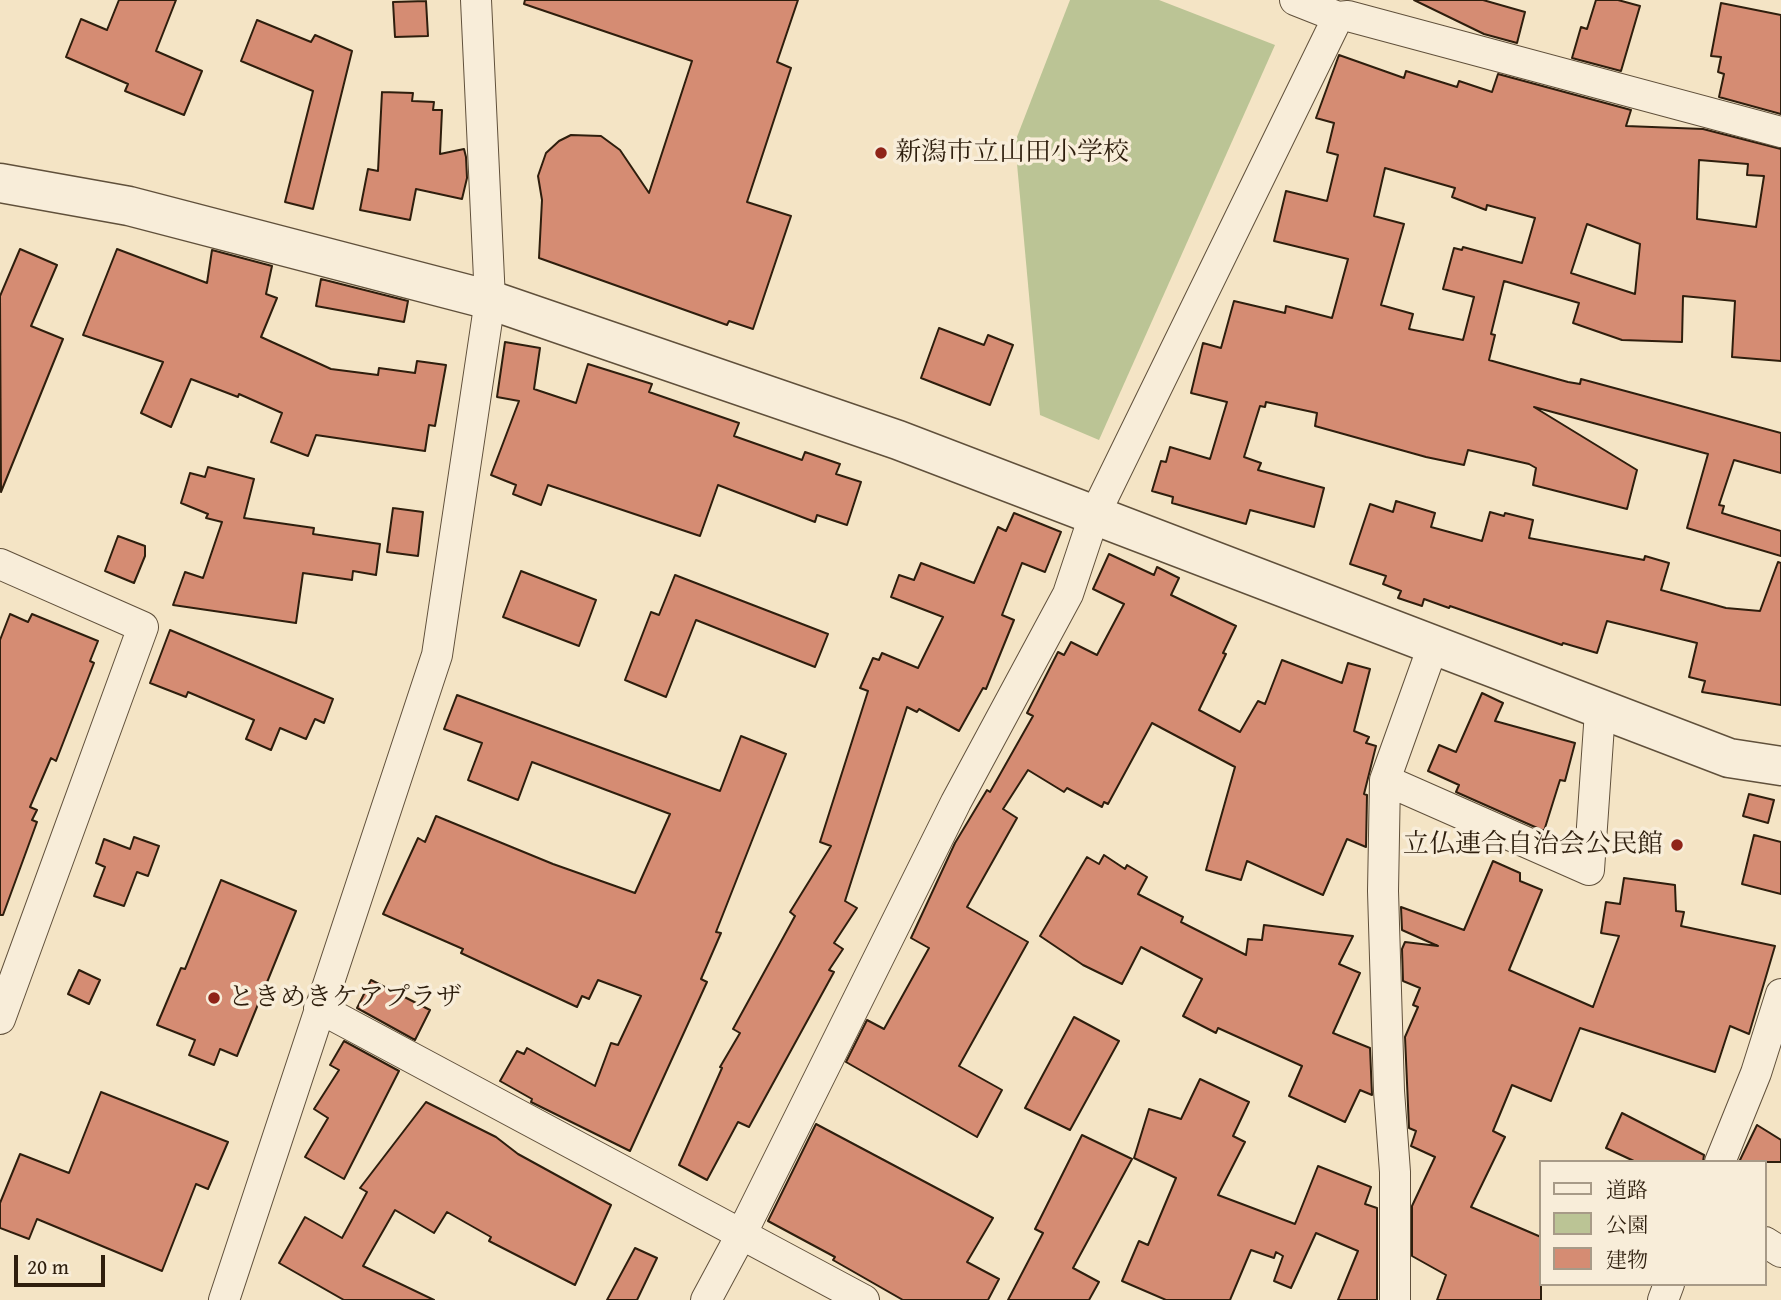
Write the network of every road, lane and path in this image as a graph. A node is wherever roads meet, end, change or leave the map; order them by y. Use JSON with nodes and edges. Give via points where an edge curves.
{"nodes":[{"id":1,"x":476,"y":0,"type":"edge"},
{"id":2,"x":1295,"y":0,"type":"edge"},
{"id":3,"x":1347,"y":11,"type":"edge"},
{"id":4,"x":1781,"y":132,"type":"edge"},
{"id":5,"x":0,"y":183,"type":"edge"},
{"id":6,"x":490,"y":300,"type":"junction"},
{"id":7,"x":1094,"y":516,"type":"junction"},
{"id":8,"x":3,"y":574,"type":"edge"},
{"id":9,"x":1433,"y":646,"type":"junction"},
{"id":10,"x":1600,"y":711,"type":"junction"},
{"id":11,"x":1781,"y":766,"type":"edge"},
{"id":12,"x":1385,"y":780,"type":"junction"},
{"id":13,"x":1781,"y":993,"type":"edge"},
{"id":14,"x":318,"y":1008,"type":"junction"},
{"id":15,"x":0,"y":1019,"type":"edge"},
{"id":16,"x":1721,"y":1160,"type":"edge"},
{"id":17,"x":741,"y":1235,"type":"junction"},
{"id":18,"x":224,"y":1300,"type":"edge"},
{"id":19,"x":706,"y":1300,"type":"edge"},
{"id":20,"x":864,"y":1300,"type":"edge"},
{"id":21,"x":1395,"y":1300,"type":"edge"}],
"edges":[{"from":1,"to":6,"type":"street"},
{"from":2,"to":3,"type":"street"},
{"from":3,"to":4,"type":"street"},
{"from":3,"to":7,"type":"street"},
{"from":5,"to":6,"type":"street","via":[[129,206]]},
{"from":6,"to":7,"type":"street","via":[[898,440]]},
{"from":6,"to":14,"type":"street","via":[[437,655]]},
{"from":7,"to":9,"type":"street"},
{"from":7,"to":17,"type":"street","via":[[1068,594],[956,802]]},
{"from":8,"to":15,"type":"street","via":[[143,627]]},
{"from":9,"to":10,"type":"street"},
{"from":9,"to":12,"type":"street"},
{"from":10,"to":11,"type":"street","via":[[1729,758]]},
{"from":10,"to":12,"type":"street","via":[[1590,870]]},
{"from":12,"to":21,"type":"street","via":[[1383,891],[1395,1172]]},
{"from":13,"to":16,"type":"street","via":[[1756,1073]]},
{"from":14,"to":17,"type":"street"},
{"from":14,"to":18,"type":"street"},
{"from":17,"to":19,"type":"street"},
{"from":17,"to":20,"type":"street"}]}
